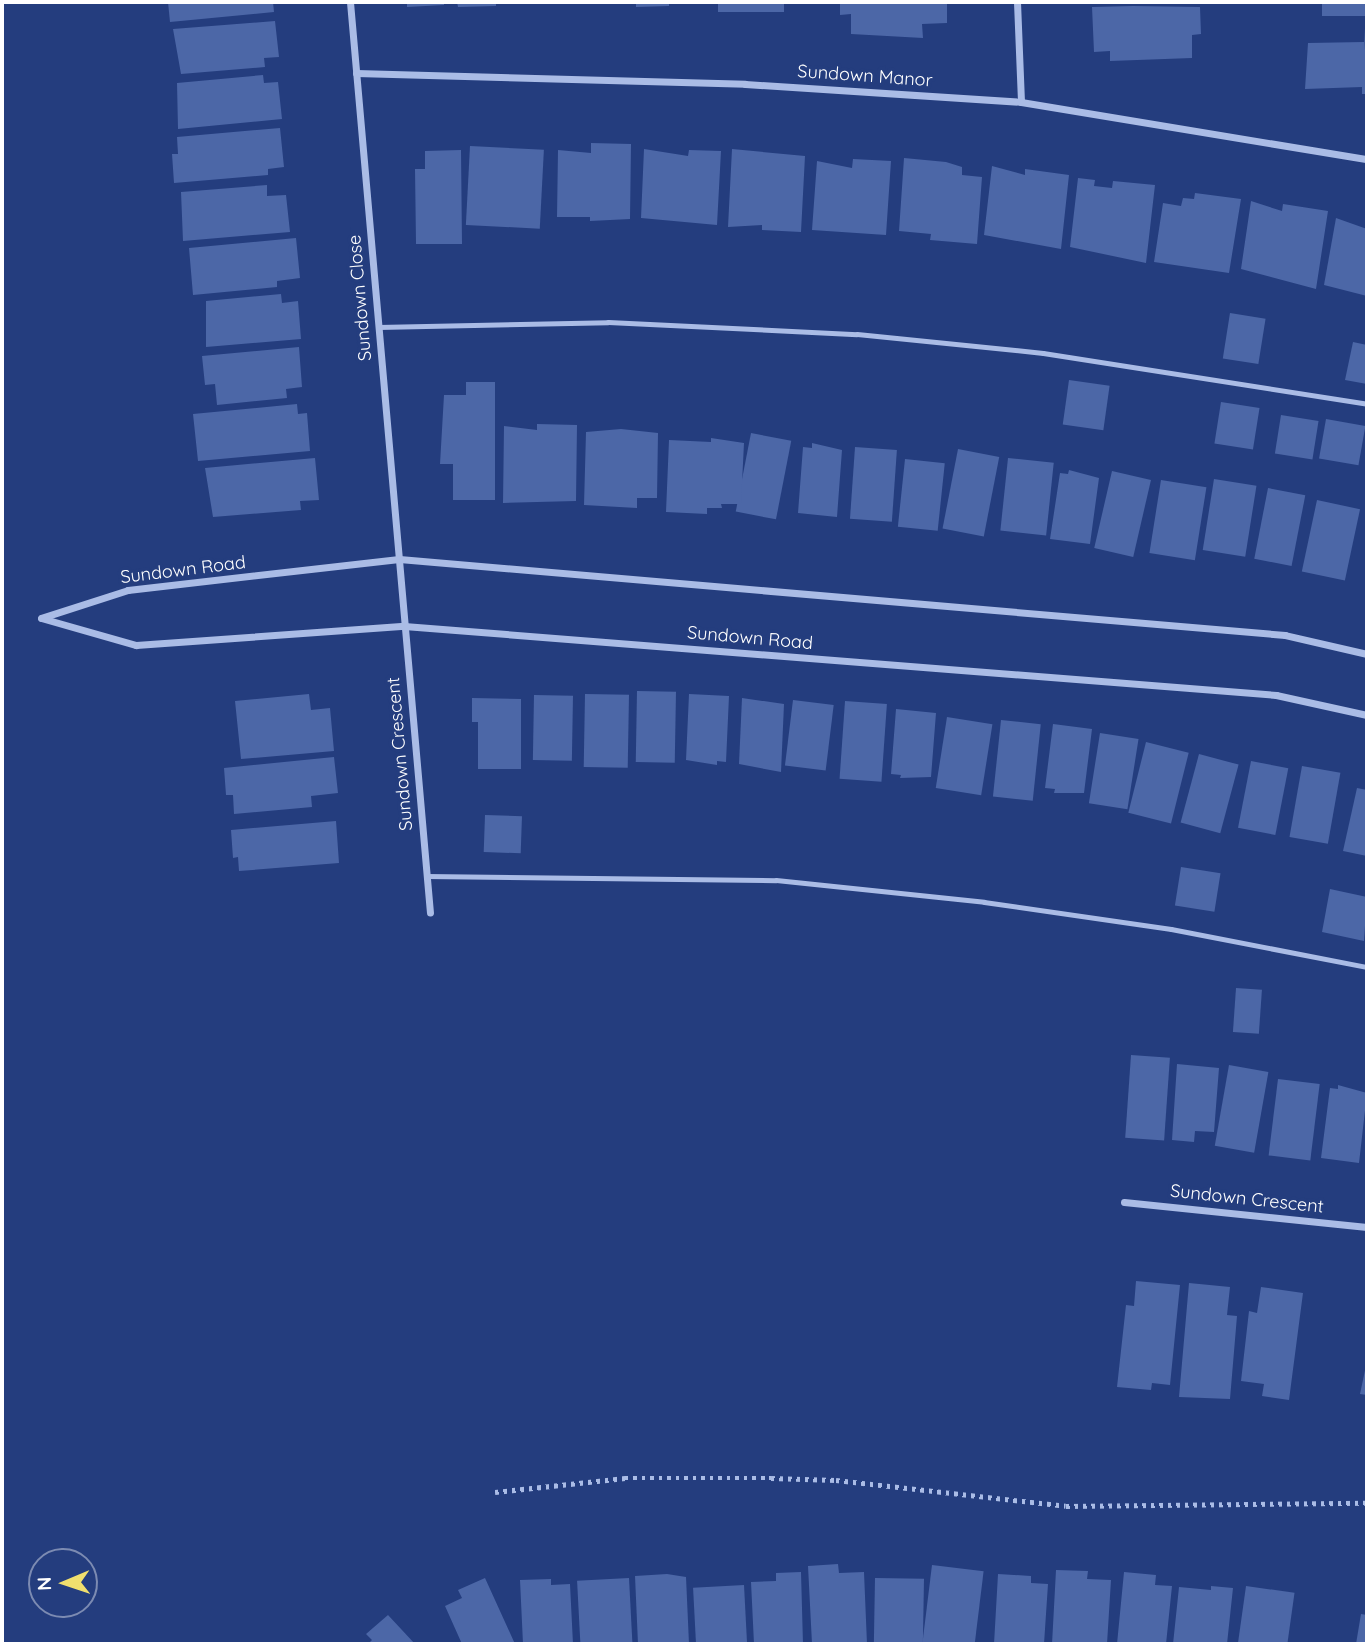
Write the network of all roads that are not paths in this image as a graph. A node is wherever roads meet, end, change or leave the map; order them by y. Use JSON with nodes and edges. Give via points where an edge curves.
{"nodes":[{"id":1,"x":349,"y":2,"type":"edge"},
{"id":2,"x":1017,"y":2,"type":"edge"},
{"id":3,"x":356,"y":73,"type":"junction"},
{"id":4,"x":1021,"y":102,"type":"junction"},
{"id":5,"x":1367,"y":159,"type":"edge"},
{"id":6,"x":378,"y":327,"type":"junction"},
{"id":7,"x":1367,"y":404,"type":"edge"},
{"id":8,"x":399,"y":559,"type":"junction"},
{"id":9,"x":401,"y":592,"type":"joint"},
{"id":10,"x":404,"y":626,"type":"junction"},
{"id":11,"x":1367,"y":654,"type":"edge"},
{"id":12,"x":1367,"y":715,"type":"edge"},
{"id":13,"x":426,"y":876,"type":"junction"},
{"id":14,"x":430,"y":912,"type":"dead end"},
{"id":15,"x":1367,"y":967,"type":"edge"},
{"id":16,"x":1124,"y":1202,"type":"dead end"},
{"id":17,"x":1367,"y":1227,"type":"edge"}],
"edges":[{"from":1,"to":3,"type":"street","name":"Sundown Close"},
{"from":2,"to":4,"type":"street"},
{"from":3,"to":4,"type":"street","name":"Sundown Manor","via":[[746,83]]},
{"from":3,"to":6,"type":"street","name":"Sundown Close"},
{"from":4,"to":5,"type":"street","name":"Sundown Manor"},
{"from":6,"to":7,"type":"lane","via":[[608,322],[857,334],[1043,353]]},
{"from":6,"to":8,"type":"street","name":"Sundown Close"},
{"from":8,"to":9,"type":"street","name":"Sundown Close"},
{"from":8,"to":10,"type":"street","name":"Sundown Road","via":[[128,590],[41,618],[136,645]]},
{"from":8,"to":11,"type":"street","name":"Sundown Road","via":[[1285,635]]},
{"from":9,"to":10,"type":"street","name":"Sundown Crescent"},
{"from":10,"to":12,"type":"street","name":"Sundown Road","via":[[1276,695]]},
{"from":10,"to":13,"type":"street","name":"Sundown Crescent"},
{"from":13,"to":14,"type":"street","name":"Sundown Crescent"},
{"from":13,"to":15,"type":"lane","via":[[776,880],[984,902],[1171,929]]},
{"from":16,"to":17,"type":"street","name":"Sundown Crescent"}]}
